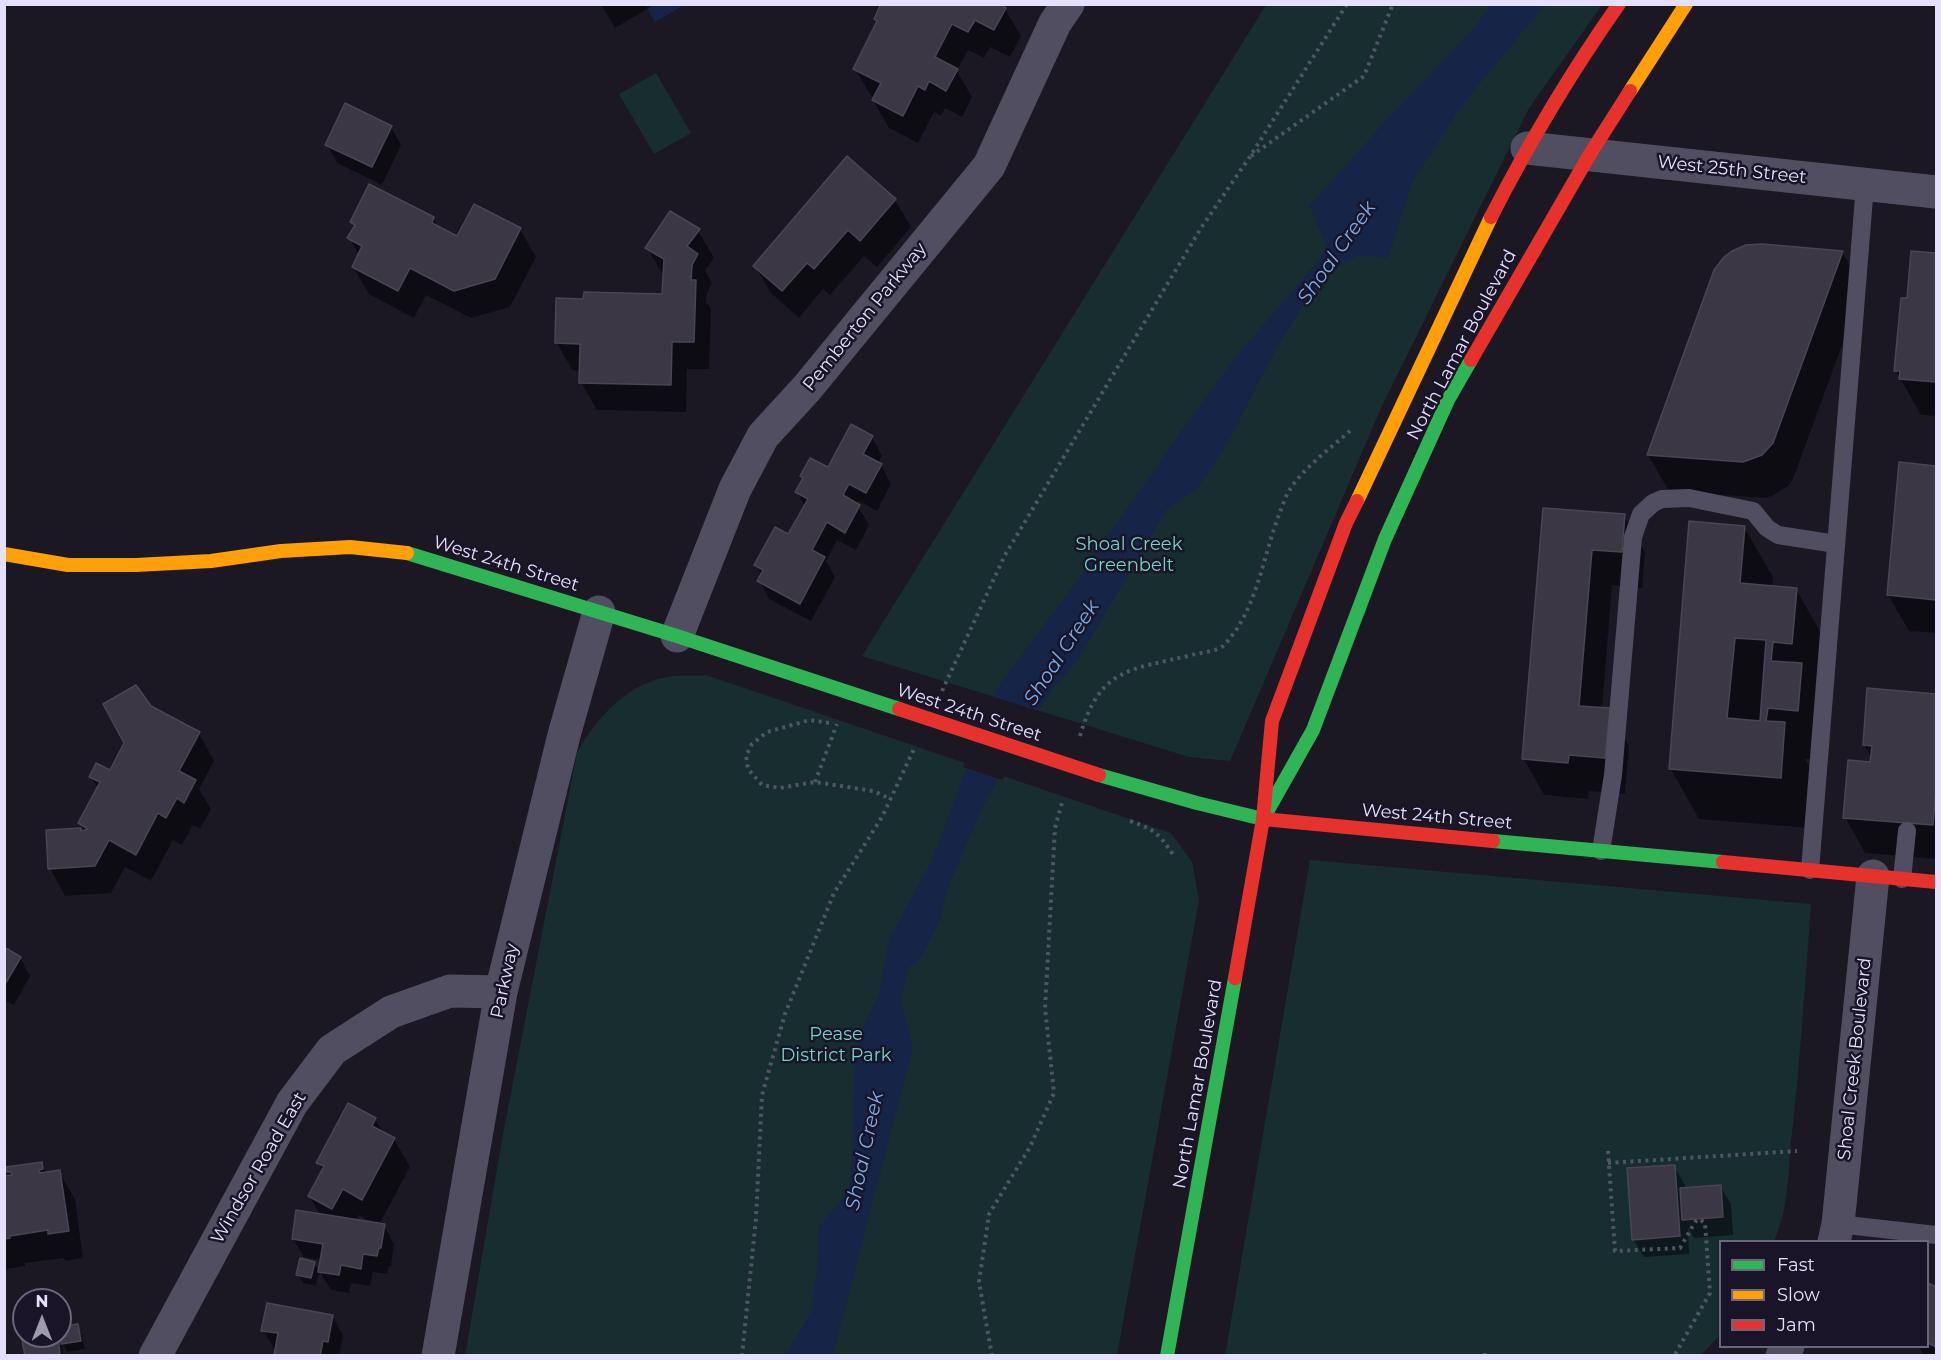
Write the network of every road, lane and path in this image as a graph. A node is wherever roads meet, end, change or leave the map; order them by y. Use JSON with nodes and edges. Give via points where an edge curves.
{"nodes":[{"id":1,"x":1068,"y":4,"type":"edge"},
{"id":2,"x":1347,"y":4,"type":"edge"},
{"id":3,"x":1393,"y":4,"type":"edge"},
{"id":4,"x":1619,"y":4,"type":"edge"},
{"id":5,"x":1686,"y":4,"type":"edge"},
{"id":6,"x":1527,"y":148,"type":"junction"},
{"id":7,"x":1590,"y":154,"type":"junction"},
{"id":8,"x":1249,"y":158,"type":"junction"},
{"id":9,"x":1865,"y":186,"type":"junction"},
{"id":10,"x":1936,"y":192,"type":"edge"},
{"id":11,"x":1351,"y":430,"type":"dead end"},
{"id":12,"x":1836,"y":544,"type":"junction"},
{"id":13,"x":4,"y":554,"type":"edge"},
{"id":14,"x":600,"y":612,"type":"junction"},
{"id":15,"x":677,"y":636,"type":"junction"},
{"id":16,"x":940,"y":693,"type":"dead end"},
{"id":17,"x":837,"y":724,"type":"junction"},
{"id":18,"x":848,"y":727,"type":"dead end"},
{"id":19,"x":1080,"y":739,"type":"dead end"},
{"id":20,"x":916,"y":746,"type":"dead end"},
{"id":21,"x":815,"y":782,"type":"junction"},
{"id":22,"x":1064,"y":795,"type":"dead end"},
{"id":23,"x":891,"y":799,"type":"junction"},
{"id":24,"x":1121,"y":818,"type":"dead end"},
{"id":25,"x":1263,"y":819,"type":"junction"},
{"id":26,"x":1907,"y":831,"type":"dead end"},
{"id":27,"x":1601,"y":851,"type":"junction"},
{"id":28,"x":1174,"y":856,"type":"dead end"},
{"id":29,"x":1810,"y":870,"type":"junction"},
{"id":30,"x":1888,"y":877,"type":"junction"},
{"id":31,"x":1936,"y":882,"type":"edge"},
{"id":32,"x":501,"y":992,"type":"junction"},
{"id":33,"x":1608,"y":1151,"type":"dead end"},
{"id":34,"x":1797,"y":1151,"type":"dead end"},
{"id":35,"x":1608,"y":1162,"type":"junction"},
{"id":36,"x":1836,"y":1233,"type":"edge"},
{"id":37,"x":1936,"y":1235,"type":"edge"},
{"id":38,"x":155,"y":1356,"type":"edge"},
{"id":39,"x":438,"y":1356,"type":"edge"},
{"id":40,"x":742,"y":1356,"type":"edge"},
{"id":41,"x":992,"y":1356,"type":"edge"},
{"id":42,"x":1167,"y":1356,"type":"edge"},
{"id":43,"x":1674,"y":1356,"type":"edge"}],
"edges":[{"from":1,"to":15,"type":"street","name":"Pemberton Parkway","via":[[1055,23],[989,166],[763,436],[735,489]]},
{"from":2,"to":8,"type":"path"},
{"from":3,"to":8,"type":"path","via":[[1364,76]]},
{"from":4,"to":6,"type":"main road","name":"North Lamar Boulevard"},
{"from":5,"to":7,"type":"main road","name":"North Lamar Boulevard"},
{"from":6,"to":7,"type":"street","name":"West 25th Street"},
{"from":6,"to":25,"type":"main road","name":"North Lamar Boulevard","via":[[1346,523],[1272,721]]},
{"from":7,"to":9,"type":"street","name":"West 25th Street"},
{"from":7,"to":25,"type":"main road","name":"North Lamar Boulevard","via":[[1448,400],[1385,539],[1313,730]]},
{"from":8,"to":16,"type":"path","via":[[1201,228],[1005,555]]},
{"from":9,"to":10,"type":"street","name":"West 25th Street"},
{"from":9,"to":12,"type":"lane"},
{"from":11,"to":19,"type":"path","via":[[1289,490],[1251,599],[1234,632],[1220,648],[1124,671],[1098,694]]},
{"from":12,"to":27,"type":"lane","via":[[1778,535],[1753,511],[1689,498],[1662,499],[1641,514],[1633,537],[1613,775]]},
{"from":12,"to":29,"type":"lane"},
{"from":13,"to":14,"type":"main road","name":"West 24th Street","via":[[68,565],[136,565],[350,547],[412,553]]},
{"from":14,"to":15,"type":"main road","name":"West 24th Street"},
{"from":14,"to":32,"type":"street","name":"Parkway","via":[[564,735]]},
{"from":15,"to":25,"type":"main road","name":"West 24th Street","bridge":true,"via":[[1099,775]]},
{"from":17,"to":18,"type":"path"},
{"from":17,"to":21,"type":"path"},
{"from":17,"to":21,"type":"path","via":[[810,720],[767,732],[752,744],[746,756],[748,769],[762,785],[780,788]]},
{"from":20,"to":23,"type":"path"},
{"from":21,"to":23,"type":"path","via":[[873,791]]},
{"from":22,"to":41,"type":"path","via":[[1055,828],[1045,1008],[1054,1093],[1030,1147],[989,1214],[979,1282]]},
{"from":23,"to":40,"type":"path","via":[[834,892],[785,1014],[762,1095],[756,1218]]},
{"from":24,"to":28,"type":"path","via":[[1161,836]]},
{"from":25,"to":27,"type":"main road","name":"West 24th Street"},
{"from":25,"to":42,"type":"main road","name":"North Lamar Boulevard"},
{"from":26,"to":30,"type":"lane"},
{"from":27,"to":29,"type":"main road","name":"West 24th Street"},
{"from":29,"to":30,"type":"main road","name":"West 24th Street"},
{"from":30,"to":31,"type":"main road","name":"West 24th Street"},
{"from":30,"to":36,"type":"street","name":"Shoal Creek Boulevard"},
{"from":32,"to":38,"type":"street","name":"Windsor Road East","via":[[450,991],[391,1012],[332,1050],[292,1103]]},
{"from":32,"to":39,"type":"street","name":"Parkway"},
{"from":33,"to":35,"type":"path"},
{"from":34,"to":35,"type":"path"},
{"from":35,"to":43,"type":"path","via":[[1615,1251],[1680,1248],[1695,1222],[1700,1219],[1705,1223],[1710,1293]]},
{"from":36,"to":37,"type":"lane"}]}
